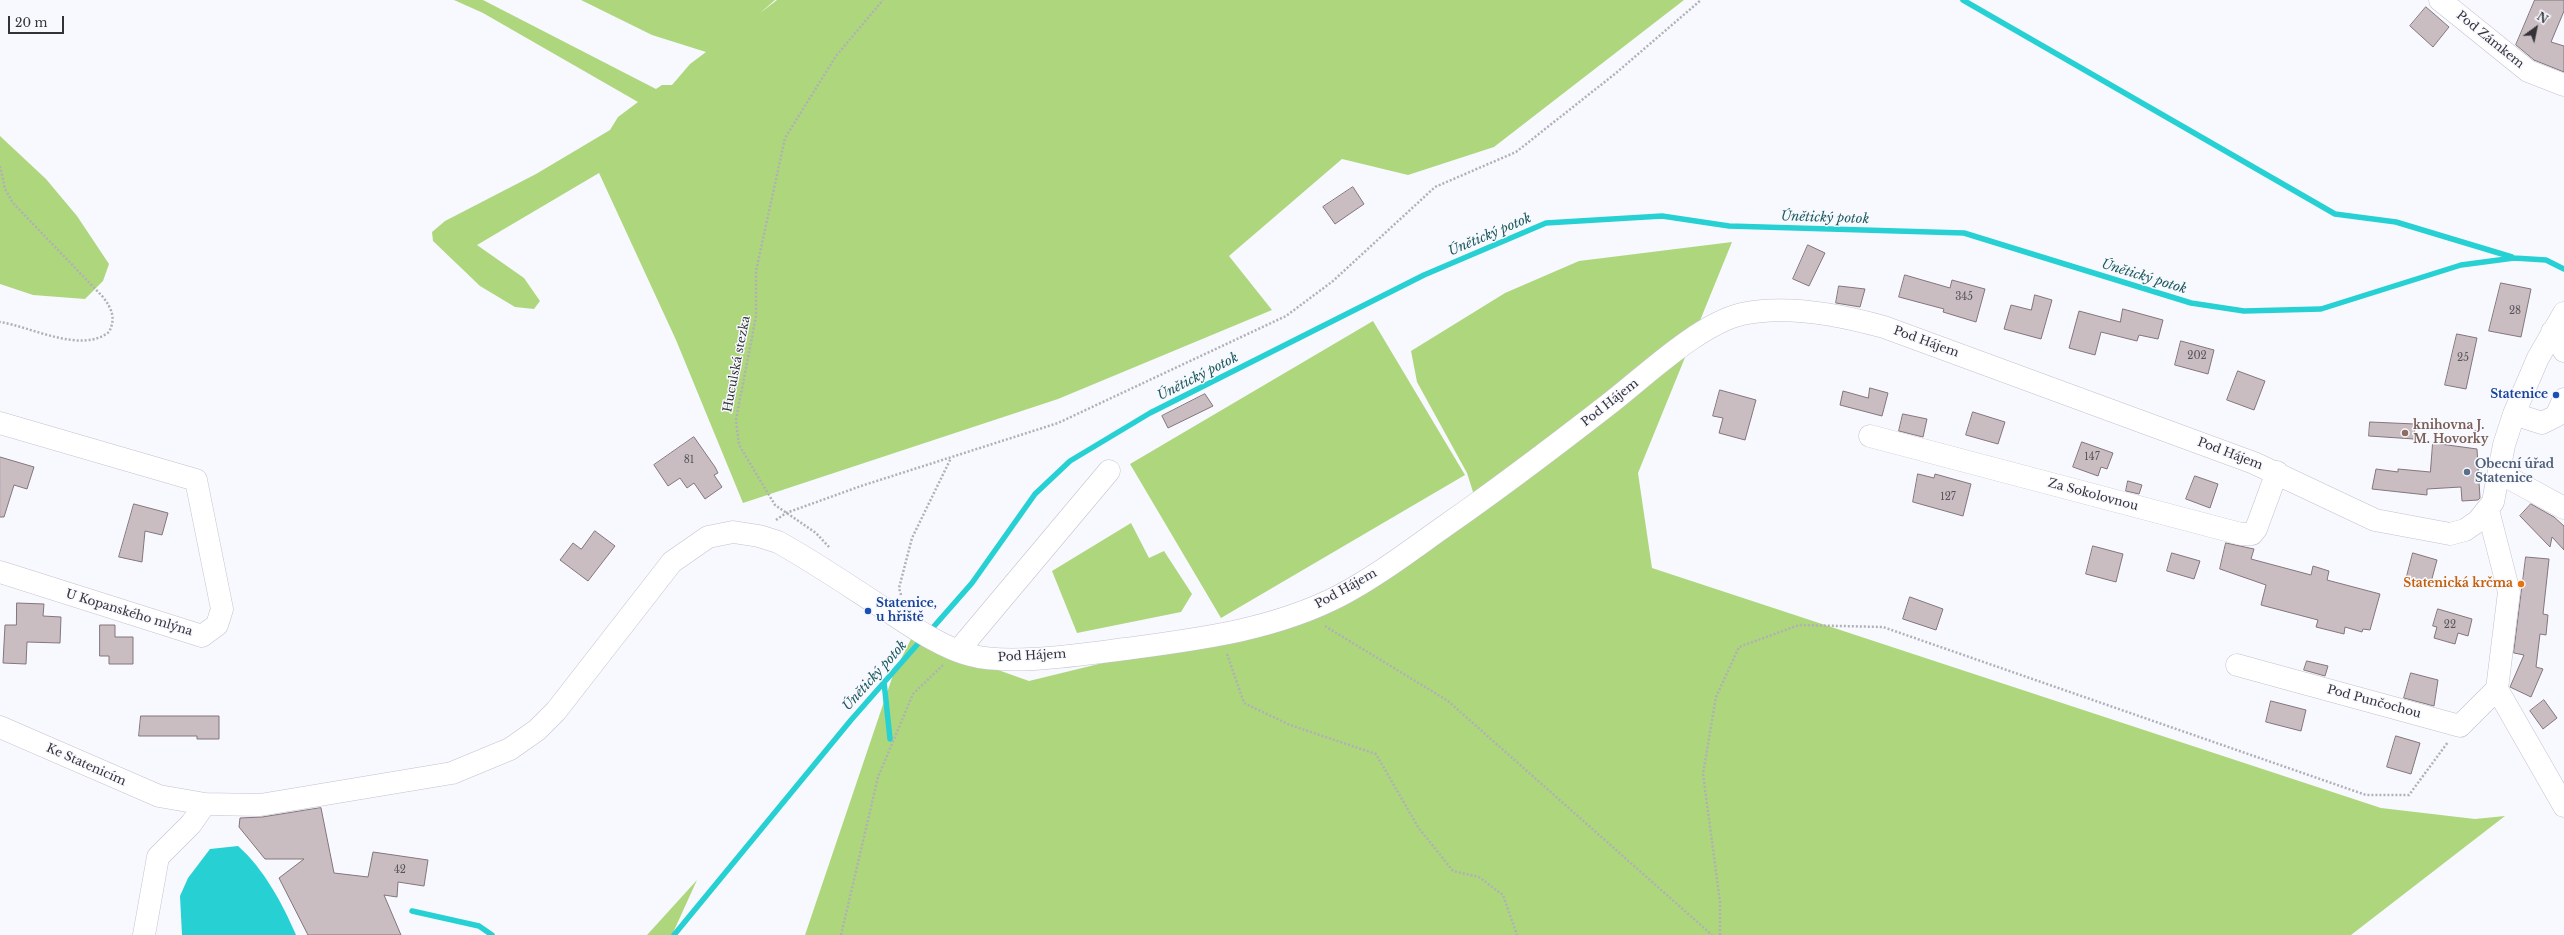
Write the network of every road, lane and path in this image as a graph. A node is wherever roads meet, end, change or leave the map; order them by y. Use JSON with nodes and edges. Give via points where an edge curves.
{"nodes":[{"id":1,"x":883,"y":0,"type":"edge"},
{"id":2,"x":1701,"y":0,"type":"edge"},
{"id":3,"x":2440,"y":0,"type":"edge"},
{"id":4,"x":2564,"y":85,"type":"edge"},
{"id":5,"x":0,"y":166,"type":"edge"},
{"id":6,"x":2564,"y":313,"type":"edge"},
{"id":7,"x":0,"y":322,"type":"edge"},
{"id":8,"x":2552,"y":332,"type":"junction"},
{"id":9,"x":2564,"y":351,"type":"edge"},
{"id":10,"x":2564,"y":399,"type":"edge"},
{"id":11,"x":2514,"y":414,"type":"junction"},
{"id":12,"x":0,"y":422,"type":"edge"},
{"id":13,"x":1870,"y":436,"type":"dead end"},
{"id":14,"x":951,"y":457,"type":"junction"},
{"id":15,"x":1109,"y":471,"type":"dead end"},
{"id":16,"x":2277,"y":472,"type":"junction"},
{"id":17,"x":2500,"y":473,"type":"junction"},
{"id":18,"x":2564,"y":508,"type":"edge"},
{"id":19,"x":2488,"y":510,"type":"junction"},
{"id":20,"x":786,"y":513,"type":"junction"},
{"id":21,"x":757,"y":535,"type":"junction"},
{"id":22,"x":831,"y":550,"type":"dead end"},
{"id":23,"x":0,"y":572,"type":"edge"},
{"id":24,"x":1302,"y":612,"type":"junction"},
{"id":25,"x":909,"y":624,"type":"junction"},
{"id":26,"x":1220,"y":635,"type":"junction"},
{"id":27,"x":949,"y":651,"type":"junction"},
{"id":28,"x":2237,"y":665,"type":"dead end"},
{"id":29,"x":2497,"y":689,"type":"junction"},
{"id":30,"x":2460,"y":726,"type":"junction"},
{"id":31,"x":0,"y":727,"type":"edge"},
{"id":32,"x":205,"y":804,"type":"junction"},
{"id":33,"x":2564,"y":806,"type":"edge"},
{"id":34,"x":144,"y":935,"type":"edge"},
{"id":35,"x":841,"y":935,"type":"edge"},
{"id":36,"x":1517,"y":935,"type":"edge"},
{"id":37,"x":1712,"y":935,"type":"edge"},
{"id":38,"x":1720,"y":935,"type":"edge"}],
"edges":[{"from":1,"to":20,"type":"path","name":"Huculská stezka","via":[[836,56],[785,138],[756,271],[756,316],[736,420],[739,445],[775,505]]},
{"from":2,"to":14,"type":"path","via":[[1616,73],[1516,152],[1435,187],[1333,281],[1286,316],[1058,423]]},
{"from":3,"to":4,"type":"street","name":"Pod Zámkem","via":[[2528,71]]},
{"from":5,"to":7,"type":"path","via":[[5,189],[13,203],[103,297],[111,307],[114,317],[109,332],[94,341],[58,337]]},
{"from":6,"to":8,"type":"street"},
{"from":8,"to":9,"type":"street"},
{"from":8,"to":11,"type":"street"},
{"from":10,"to":11,"type":"street","via":[[2556,416],[2542,423]]},
{"from":11,"to":17,"type":"street","via":[[2504,445]]},
{"from":12,"to":23,"type":"street","name":"U Kopanského mlýna","via":[[196,480],[222,609],[217,625],[202,636]]},
{"from":13,"to":16,"type":"street","name":"Za Sokolovnou","via":[[2241,534],[2252,534],[2256,529]]},
{"from":14,"to":20,"type":"path"},
{"from":14,"to":25,"type":"path","via":[[912,538],[899,588]]},
{"from":15,"to":27,"type":"street"},
{"from":16,"to":19,"type":"street","name":"Pod Hájem","via":[[2375,520],[2440,533],[2465,530]]},
{"from":16,"to":24,"type":"street","name":"Pod Hájem","via":[[1884,327],[1811,313],[1745,313],[1715,325],[1690,341],[1520,473],[1411,551],[1344,593]]},
{"from":17,"to":18,"type":"street"},
{"from":17,"to":19,"type":"street","via":[[2496,493]]},
{"from":19,"to":29,"type":"street","via":[[2509,592]]},
{"from":20,"to":21,"type":"path"},
{"from":20,"to":22,"type":"path","name":"Huculská stezka","via":[[816,533]]},
{"from":21,"to":25,"type":"street","name":"Pod Hájem","via":[[793,551]]},
{"from":21,"to":32,"type":"street","name":"Pod Hájem","via":[[733,532],[708,537],[672,562],[556,711],[537,730],[510,749],[452,773],[260,805]]},
{"from":24,"to":26,"type":"street","name":"Pod Hájem"},
{"from":24,"to":37,"type":"path","via":[[1448,701]]},
{"from":25,"to":27,"type":"street","name":"Pod Hájem"},
{"from":26,"to":27,"type":"street","name":"Pod Hájem","via":[[1107,651],[1022,658],[980,657]]},
{"from":26,"to":36,"type":"path","via":[[1244,703],[1290,725],[1376,754],[1418,827],[1453,871],[1478,877],[1503,895]]},
{"from":27,"to":35,"type":"path","via":[[913,694],[878,776]]},
{"from":28,"to":30,"type":"street","name":"Pod Punčochou"},
{"from":29,"to":30,"type":"street"},
{"from":29,"to":33,"type":"street"},
{"from":30,"to":38,"type":"path","via":[[2409,795],[2366,795],[1883,627],[1799,625],[1739,647],[1716,697],[1703,774],[1720,902]]},
{"from":31,"to":32,"type":"street","name":"Ke Statenicím","via":[[145,791],[174,800]]},
{"from":32,"to":34,"type":"street","via":[[191,824],[158,857]]}]}
